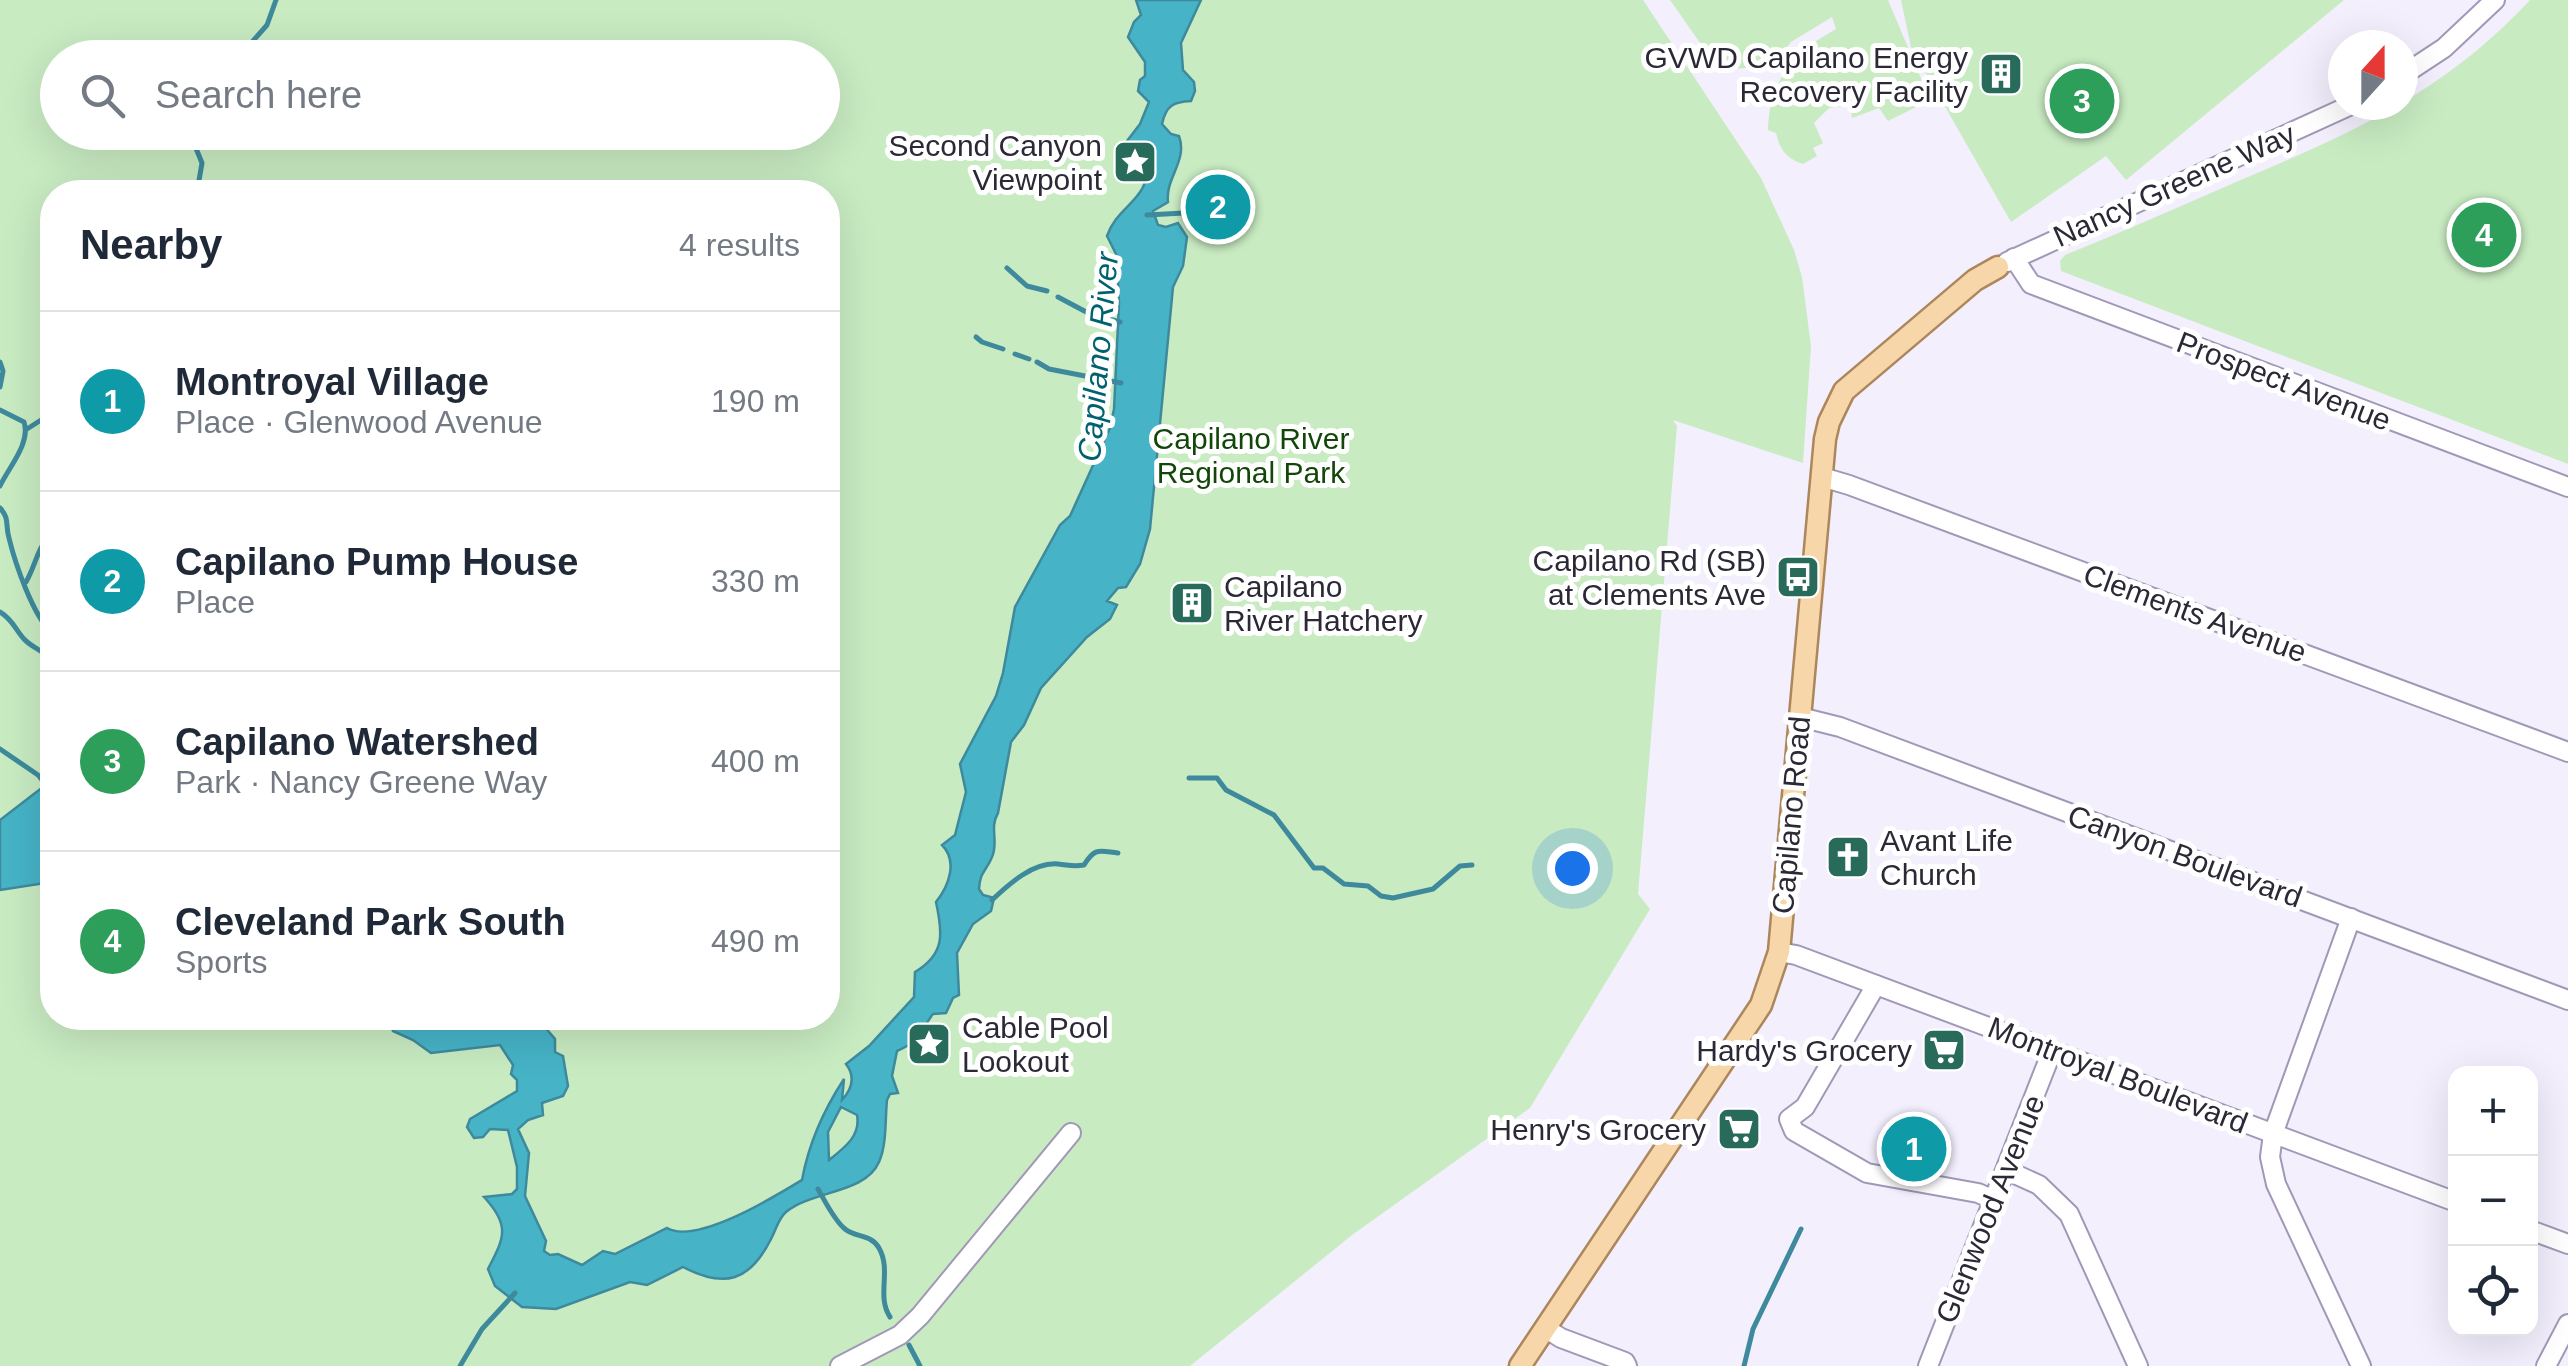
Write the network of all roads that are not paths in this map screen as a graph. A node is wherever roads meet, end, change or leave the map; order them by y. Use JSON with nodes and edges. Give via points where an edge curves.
{"nodes":[{"id":1,"x":2495,"y":0,"type":"edge"},
{"id":2,"x":2418,"y":66,"type":"edge"},
{"id":3,"x":2328,"y":115,"type":"edge"},
{"id":4,"x":2006,"y":262,"type":"junction"},
{"id":5,"x":1822,"y":478,"type":"junction"},
{"id":6,"x":2568,"y":487,"type":"edge"},
{"id":7,"x":1800,"y":717,"type":"junction"},
{"id":8,"x":2568,"y":752,"type":"edge"},
{"id":9,"x":2351,"y":918,"type":"junction"},
{"id":10,"x":1779,"y":952,"type":"junction"},
{"id":11,"x":1876,"y":985,"type":"junction"},
{"id":12,"x":2568,"y":1000,"type":"edge"},
{"id":13,"x":2052,"y":1051,"type":"junction"},
{"id":14,"x":1071,"y":1134,"type":"dead end"},
{"id":15,"x":2273,"y":1134,"type":"junction"},
{"id":16,"x":2006,"y":1170,"type":"junction"},
{"id":17,"x":2448,"y":1199,"type":"edge"},
{"id":18,"x":1994,"y":1200,"type":"junction"},
{"id":19,"x":2538,"y":1233,"type":"edge"},
{"id":20,"x":2568,"y":1244,"type":"edge"},
{"id":21,"x":2568,"y":1324,"type":"edge"},
{"id":22,"x":1545,"y":1328,"type":"junction"},
{"id":23,"x":840,"y":1366,"type":"edge"},
{"id":24,"x":1520,"y":1366,"type":"edge"},
{"id":25,"x":1627,"y":1366,"type":"edge"},
{"id":26,"x":1928,"y":1366,"type":"edge"},
{"id":27,"x":2138,"y":1366,"type":"edge"},
{"id":28,"x":2360,"y":1366,"type":"edge"},
{"id":29,"x":2546,"y":1366,"type":"edge"}],
"edges":[{"from":1,"to":2,"type":"street"},
{"from":3,"to":4,"type":"street","name":"Nancy Greene Way"},
{"from":4,"to":5,"type":"main road","name":"Capilano Road","via":[[1844,391],[1828,422]]},
{"from":4,"to":6,"type":"street","name":"Prospect Avenue","via":[[2030,284]]},
{"from":5,"to":7,"type":"main road","name":"Capilano Road"},
{"from":5,"to":8,"type":"street","name":"Clements Avenue"},
{"from":7,"to":9,"type":"street","name":"Canyon Boulevard"},
{"from":7,"to":10,"type":"main road","name":"Capilano Road"},
{"from":9,"to":12,"type":"street","name":"Canyon Boulevard"},
{"from":9,"to":15,"type":"street"},
{"from":10,"to":11,"type":"street","name":"Montroyal Boulevard"},
{"from":10,"to":22,"type":"main road","name":"Capilano Road","via":[[1761,1005]]},
{"from":11,"to":13,"type":"street","name":"Montroyal Boulevard"},
{"from":11,"to":18,"type":"street","via":[[1805,1106],[1790,1119],[1794,1131],[1867,1173]]},
{"from":13,"to":15,"type":"street","name":"Montroyal Boulevard"},
{"from":13,"to":16,"type":"street","name":"Glenwood Avenue"},
{"from":14,"to":23,"type":"street","via":[[920,1316],[900,1335]]},
{"from":15,"to":17,"type":"street","name":"Montroyal Boulevard"},
{"from":15,"to":28,"type":"street","via":[[2276,1184]]},
{"from":16,"to":18,"type":"street","name":"Glenwood Avenue"},
{"from":16,"to":27,"type":"street","via":[[2040,1185],[2069,1214]]},
{"from":18,"to":26,"type":"street","name":"Glenwood Avenue"},
{"from":19,"to":20,"type":"street"},
{"from":21,"to":29,"type":"street"},
{"from":22,"to":24,"type":"main road","name":"Capilano Road"},
{"from":22,"to":25,"type":"street"}]}
